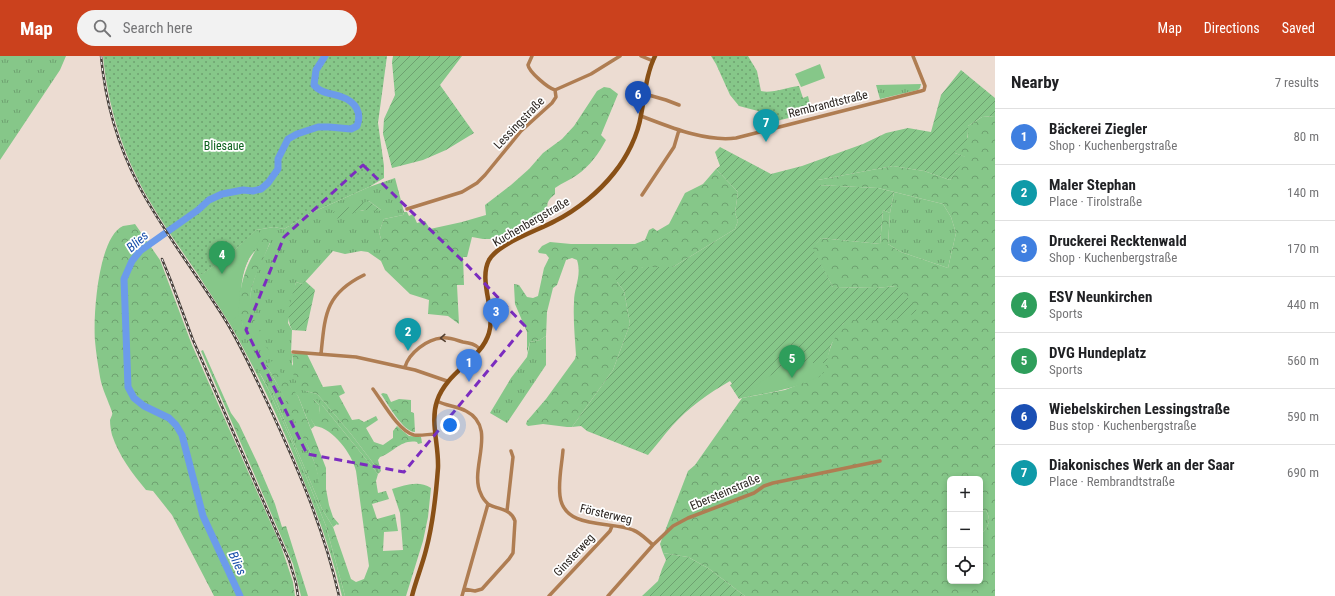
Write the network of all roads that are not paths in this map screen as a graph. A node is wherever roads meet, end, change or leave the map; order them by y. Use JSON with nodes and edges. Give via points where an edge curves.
{"nodes":[{"id":1,"x":532,"y":56,"type":"edge"},
{"id":2,"x":620,"y":56,"type":"edge"},
{"id":3,"x":641,"y":56,"type":"edge"},
{"id":4,"x":913,"y":56,"type":"edge"},
{"id":5,"x":654,"y":58,"type":"edge"},
{"id":6,"x":555,"y":90,"type":"junction"},
{"id":7,"x":645,"y":94,"type":"junction"},
{"id":8,"x":679,"y":105,"type":"dead end"},
{"id":9,"x":641,"y":116,"type":"junction"},
{"id":10,"x":679,"y":130,"type":"junction"},
{"id":11,"x":642,"y":195,"type":"dead end"},
{"id":12,"x":407,"y":209,"type":"dead end"},
{"id":13,"x":364,"y":276,"type":"dead end"},
{"id":14,"x":480,"y":349,"type":"junction"},
{"id":15,"x":293,"y":352,"type":"dead end"},
{"id":16,"x":321,"y":354,"type":"junction"},
{"id":17,"x":405,"y":367,"type":"junction"},
{"id":18,"x":447,"y":381,"type":"junction"},
{"id":19,"x":373,"y":389,"type":"dead end"},
{"id":20,"x":437,"y":402,"type":"junction"},
{"id":21,"x":436,"y":434,"type":"junction"},
{"id":22,"x":563,"y":450,"type":"dead end"},
{"id":23,"x":511,"y":451,"type":"dead end"},
{"id":24,"x":880,"y":461,"type":"dead end"},
{"id":25,"x":488,"y":504,"type":"junction"},
{"id":26,"x":507,"y":511,"type":"junction"},
{"id":27,"x":612,"y":526,"type":"junction"},
{"id":28,"x":653,"y":545,"type":"junction"},
{"id":29,"x":464,"y":589,"type":"junction"},
{"id":30,"x":412,"y":596,"type":"edge"},
{"id":31,"x":462,"y":596,"type":"edge"},
{"id":32,"x":549,"y":596,"type":"edge"},
{"id":33,"x":608,"y":596,"type":"edge"}],
"edges":[{"from":1,"to":6,"type":"street","via":[[528,65],[529,70],[550,89]]},
{"from":2,"to":6,"type":"street","name":"Lessingstraße","via":[[592,74]]},
{"from":3,"to":5,"type":"street"},
{"from":4,"to":10,"type":"street","name":"Rembrandtstraße","via":[[925,88],[921,92],[736,138],[703,136]]},
{"from":5,"to":7,"type":"main road","name":"Kuchenbergstraße"},
{"from":6,"to":12,"type":"street","name":"Lessingstraße","via":[[556,97],[552,103],[521,131],[477,184],[462,192]]},
{"from":7,"to":8,"type":"street"},
{"from":7,"to":9,"type":"main road","name":"Kuchenbergstraße"},
{"from":9,"to":10,"type":"street","name":"Rembrandtstraße"},
{"from":9,"to":14,"type":"main road","name":"Kuchenbergstraße","via":[[636,135],[624,158],[598,189],[568,214],[509,243],[492,256],[486,274],[490,328],[487,339]]},
{"from":10,"to":11,"type":"street","via":[[674,147]]},
{"from":13,"to":16,"type":"street","via":[[339,291],[332,302],[325,322]]},
{"from":14,"to":17,"type":"street","one_way":true,"via":[[451,338],[437,338],[414,353]]},
{"from":14,"to":18,"type":"main road","name":"Kuchenbergstraße"},
{"from":15,"to":16,"type":"street"},
{"from":16,"to":17,"type":"street","via":[[356,357]]},
{"from":17,"to":18,"type":"street"},
{"from":18,"to":20,"type":"main road","name":"Kuchenbergstraße"},
{"from":19,"to":21,"type":"street","via":[[398,423],[408,432],[415,435]]},
{"from":20,"to":21,"type":"main road","name":"Kuchenbergstraße","via":[[434,413]]},
{"from":20,"to":25,"type":"street","via":[[461,408],[474,416],[480,426],[478,486]]},
{"from":21,"to":30,"type":"main road","name":"Kuchenbergstraße","via":[[438,467],[432,524]]},
{"from":22,"to":27,"type":"street","name":"Försterweg","via":[[560,495],[564,508],[579,520]]},
{"from":23,"to":26,"type":"street","via":[[513,457]]},
{"from":24,"to":28,"type":"street","name":"Ebersteinstraße","via":[[768,485],[680,522]]},
{"from":25,"to":26,"type":"street"},
{"from":25,"to":29,"type":"street"},
{"from":26,"to":29,"type":"street","via":[[515,522],[512,557],[482,589]]},
{"from":27,"to":28,"type":"street","name":"Försterweg","via":[[635,530]]},
{"from":27,"to":32,"type":"street","name":"Ginsterweg"},
{"from":28,"to":33,"type":"street","name":"Ebersteinstraße"},
{"from":29,"to":31,"type":"street"}]}
